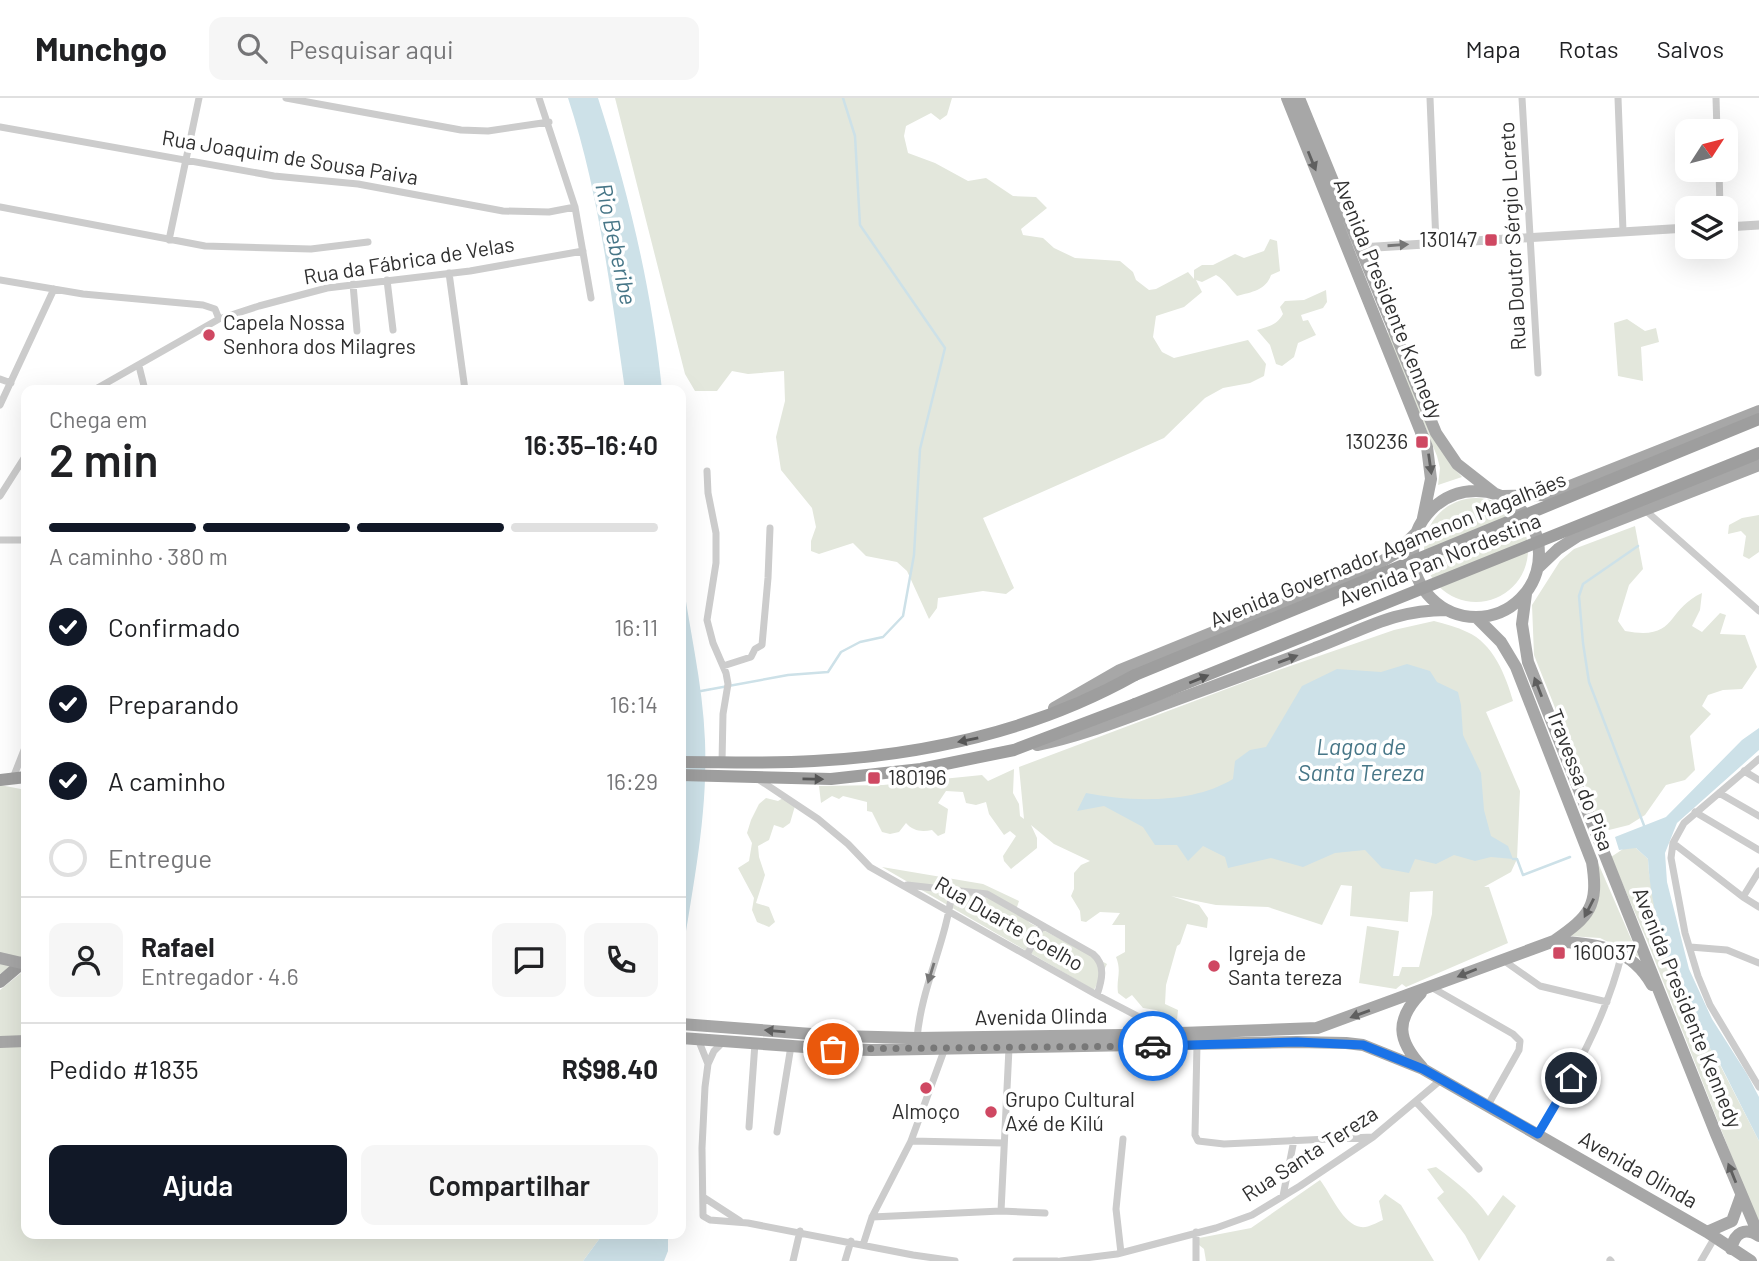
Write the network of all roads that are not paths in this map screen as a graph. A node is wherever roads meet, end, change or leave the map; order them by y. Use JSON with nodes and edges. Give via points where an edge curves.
{"nodes":[{"id":1,"x":199,"y":98,"type":"edge"},
{"id":2,"x":286,"y":98,"type":"edge"},
{"id":3,"x":539,"y":98,"type":"edge"},
{"id":4,"x":1287,"y":98,"type":"edge"},
{"id":5,"x":1299,"y":98,"type":"edge"},
{"id":6,"x":1430,"y":98,"type":"edge"},
{"id":7,"x":1522,"y":98,"type":"edge"},
{"id":8,"x":1618,"y":98,"type":"edge"},
{"id":9,"x":1716,"y":98,"type":"edge"},
{"id":10,"x":1717,"y":119,"type":"edge"},
{"id":11,"x":549,"y":122,"type":"junction"},
{"id":12,"x":0,"y":127,"type":"edge"},
{"id":13,"x":186,"y":161,"type":"junction"},
{"id":14,"x":0,"y":207,"type":"edge"},
{"id":15,"x":575,"y":207,"type":"junction"},
{"id":16,"x":1759,"y":225,"type":"edge"},
{"id":17,"x":1738,"y":226,"type":"edge"},
{"id":18,"x":1675,"y":229,"type":"edge"},
{"id":19,"x":1623,"y":231,"type":"junction"},
{"id":20,"x":1531,"y":238,"type":"junction"},
{"id":21,"x":169,"y":240,"type":"junction"},
{"id":22,"x":368,"y":242,"type":"dead end"},
{"id":23,"x":1436,"y":243,"type":"junction"},
{"id":24,"x":1360,"y":248,"type":"junction"},
{"id":25,"x":583,"y":251,"type":"junction"},
{"id":26,"x":449,"y":273,"type":"junction"},
{"id":27,"x":0,"y":280,"type":"edge"},
{"id":28,"x":387,"y":280,"type":"junction"},
{"id":29,"x":353,"y":284,"type":"junction"},
{"id":30,"x":54,"y":289,"type":"junction"},
{"id":31,"x":591,"y":298,"type":"dead end"},
{"id":32,"x":219,"y":319,"type":"junction"},
{"id":33,"x":393,"y":330,"type":"dead end"},
{"id":34,"x":357,"y":331,"type":"dead end"},
{"id":35,"x":139,"y":366,"type":"junction"},
{"id":36,"x":1538,"y":373,"type":"dead end"},
{"id":37,"x":0,"y":379,"type":"edge"},
{"id":38,"x":10,"y":383,"type":"junction"},
{"id":39,"x":103,"y":385,"type":"edge"},
{"id":40,"x":144,"y":385,"type":"edge"},
{"id":41,"x":465,"y":385,"type":"edge"},
{"id":42,"x":0,"y":405,"type":"edge"},
{"id":43,"x":1759,"y":411,"type":"edge"},
{"id":44,"x":1759,"y":419,"type":"edge"},
{"id":45,"x":1759,"y":453,"type":"edge"},
{"id":46,"x":21,"y":463,"type":"edge"},
{"id":47,"x":1759,"y":465,"type":"edge"},
{"id":48,"x":707,"y":471,"type":"dead end"},
{"id":49,"x":1498,"y":494,"type":"junction"},
{"id":50,"x":0,"y":496,"type":"edge"},
{"id":51,"x":1644,"y":510,"type":"junction"},
{"id":52,"x":1423,"y":518,"type":"junction"},
{"id":53,"x":770,"y":528,"type":"dead end"},
{"id":54,"x":1417,"y":532,"type":"junction"},
{"id":55,"x":0,"y":540,"type":"edge"},
{"id":56,"x":21,"y":540,"type":"edge"},
{"id":57,"x":1538,"y":568,"type":"junction"},
{"id":58,"x":1526,"y":594,"type":"junction"},
{"id":59,"x":1447,"y":610,"type":"junction"},
{"id":60,"x":1759,"y":611,"type":"edge"},
{"id":61,"x":1476,"y":617,"type":"junction"},
{"id":62,"x":723,"y":666,"type":"junction"},
{"id":63,"x":1135,"y":704,"type":"joint"},
{"id":64,"x":1033,"y":720,"type":"junction"},
{"id":65,"x":1014,"y":750,"type":"junction"},
{"id":66,"x":21,"y":758,"type":"edge"},
{"id":67,"x":1759,"y":759,"type":"edge"},
{"id":68,"x":686,"y":762,"type":"edge"},
{"id":69,"x":721,"y":766,"type":"junction"},
{"id":70,"x":1744,"y":771,"type":"junction"},
{"id":71,"x":686,"y":774,"type":"edge"},
{"id":72,"x":755,"y":777,"type":"junction"},
{"id":73,"x":13,"y":778,"type":"edge"},
{"id":74,"x":1759,"y":780,"type":"edge"},
{"id":75,"x":1719,"y":793,"type":"junction"},
{"id":76,"x":1695,"y":812,"type":"junction"},
{"id":77,"x":1759,"y":816,"type":"edge"},
{"id":78,"x":1672,"y":842,"type":"junction"},
{"id":79,"x":1759,"y":850,"type":"edge"},
{"id":80,"x":1759,"y":871,"type":"edge"},
{"id":81,"x":903,"y":885,"type":"junction"},
{"id":82,"x":953,"y":890,"type":"junction"},
{"id":83,"x":1743,"y":897,"type":"junction"},
{"id":84,"x":1759,"y":907,"type":"edge"},
{"id":85,"x":950,"y":910,"type":"junction"},
{"id":86,"x":1042,"y":926,"type":"junction"},
{"id":87,"x":1554,"y":941,"type":"junction"},
{"id":88,"x":1690,"y":947,"type":"junction"},
{"id":89,"x":1622,"y":953,"type":"junction"},
{"id":90,"x":1027,"y":955,"type":"junction"},
{"id":91,"x":0,"y":958,"type":"edge"},
{"id":92,"x":1502,"y":959,"type":"junction"},
{"id":93,"x":21,"y":961,"type":"edge"},
{"id":94,"x":1759,"y":963,"type":"edge"},
{"id":95,"x":21,"y":966,"type":"edge"},
{"id":96,"x":0,"y":982,"type":"edge"},
{"id":97,"x":1428,"y":989,"type":"junction"},
{"id":98,"x":1097,"y":995,"type":"junction"},
{"id":99,"x":1607,"y":1002,"type":"junction"},
{"id":100,"x":1667,"y":1010,"type":"junction"},
{"id":101,"x":686,"y":1024,"type":"edge"},
{"id":102,"x":1169,"y":1032,"type":"junction"},
{"id":103,"x":690,"y":1038,"type":"edge"},
{"id":104,"x":21,"y":1041,"type":"edge"},
{"id":105,"x":724,"y":1041,"type":"junction"},
{"id":106,"x":0,"y":1042,"type":"edge"},
{"id":107,"x":755,"y":1043,"type":"junction"},
{"id":108,"x":917,"y":1044,"type":"junction"},
{"id":109,"x":1197,"y":1045,"type":"junction"},
{"id":110,"x":791,"y":1046,"type":"junction"},
{"id":111,"x":945,"y":1048,"type":"junction"},
{"id":112,"x":1010,"y":1048,"type":"junction"},
{"id":113,"x":708,"y":1064,"type":"junction"},
{"id":114,"x":1423,"y":1069,"type":"junction"},
{"id":115,"x":1442,"y":1079,"type":"junction"},
{"id":116,"x":1759,"y":1087,"type":"edge"},
{"id":117,"x":1416,"y":1102,"type":"junction"},
{"id":118,"x":1488,"y":1105,"type":"junction"},
{"id":119,"x":749,"y":1127,"type":"dead end"},
{"id":120,"x":777,"y":1132,"type":"dead end"},
{"id":121,"x":1538,"y":1134,"type":"junction"},
{"id":122,"x":1373,"y":1137,"type":"junction"},
{"id":123,"x":1123,"y":1139,"type":"dead end"},
{"id":124,"x":1294,"y":1140,"type":"junction"},
{"id":125,"x":911,"y":1141,"type":"junction"},
{"id":126,"x":1004,"y":1143,"type":"junction"},
{"id":127,"x":1479,"y":1169,"type":"dead end"},
{"id":128,"x":1283,"y":1196,"type":"junction"},
{"id":129,"x":1741,"y":1196,"type":"junction"},
{"id":130,"x":703,"y":1197,"type":"junction"},
{"id":131,"x":1001,"y":1211,"type":"junction"},
{"id":132,"x":1045,"y":1213,"type":"dead end"},
{"id":133,"x":872,"y":1217,"type":"junction"},
{"id":134,"x":741,"y":1222,"type":"junction"},
{"id":135,"x":800,"y":1231,"type":"junction"},
{"id":136,"x":1196,"y":1233,"type":"junction"},
{"id":137,"x":1711,"y":1235,"type":"junction"},
{"id":138,"x":1759,"y":1236,"type":"edge"},
{"id":139,"x":851,"y":1241,"type":"junction"},
{"id":140,"x":863,"y":1245,"type":"junction"},
{"id":141,"x":1731,"y":1248,"type":"junction"},
{"id":142,"x":1116,"y":1256,"type":"edge"},
{"id":143,"x":793,"y":1261,"type":"edge"},
{"id":144,"x":845,"y":1261,"type":"edge"},
{"id":145,"x":955,"y":1261,"type":"edge"},
{"id":146,"x":1016,"y":1261,"type":"edge"},
{"id":147,"x":1057,"y":1261,"type":"edge"},
{"id":148,"x":1196,"y":1261,"type":"edge"},
{"id":149,"x":1701,"y":1261,"type":"edge"},
{"id":150,"x":1751,"y":1261,"type":"edge"}],
"edges":[{"from":1,"to":13,"type":"street"},
{"from":2,"to":11,"type":"street","via":[[461,130]]},
{"from":3,"to":11,"type":"street"},
{"from":4,"to":52,"type":"main road","name":"Avenida Presidente Kennedy","one_way":true,"via":[[1427,447],[1432,469]]},
{"from":5,"to":24,"type":"main road","name":"Avenida Presidente Kennedy"},
{"from":6,"to":23,"type":"street"},
{"from":7,"to":20,"type":"street","name":"Rua Doutor Sérgio Loreto"},
{"from":8,"to":19,"type":"street"},
{"from":9,"to":10,"type":"street"},
{"from":11,"to":15,"type":"street"},
{"from":12,"to":13,"type":"street","name":"Rua Joaquim de Sousa Paiva"},
{"from":13,"to":15,"type":"street","name":"Rua Joaquim de Sousa Paiva","via":[[274,177],[358,184],[503,211],[550,212]]},
{"from":13,"to":21,"type":"street"},
{"from":14,"to":21,"type":"street"},
{"from":15,"to":25,"type":"street"},
{"from":16,"to":17,"type":"street"},
{"from":18,"to":19,"type":"street"},
{"from":19,"to":20,"type":"street"},
{"from":20,"to":23,"type":"street"},
{"from":20,"to":36,"type":"street","name":"Rua Doutor Sérgio Loreto"},
{"from":21,"to":22,"type":"street","via":[[205,246],[305,249]]},
{"from":24,"to":23,"type":"street","one_way":true},
{"from":24,"to":49,"type":"main road","name":"Avenida Presidente Kennedy","via":[[1436,433],[1457,464]]},
{"from":25,"to":26,"type":"street","name":"Rua da Fábrica de Velas"},
{"from":25,"to":31,"type":"street"},
{"from":26,"to":28,"type":"street","name":"Rua da Fábrica de Velas"},
{"from":26,"to":41,"type":"street"},
{"from":27,"to":30,"type":"street"},
{"from":28,"to":29,"type":"street","name":"Rua da Fábrica de Velas"},
{"from":28,"to":33,"type":"street"},
{"from":29,"to":32,"type":"street","name":"Rua da Fábrica de Velas"},
{"from":29,"to":34,"type":"street"},
{"from":30,"to":32,"type":"street","via":[[203,305],[215,309]]},
{"from":30,"to":38,"type":"street"},
{"from":32,"to":35,"type":"street","name":"Rua da Fábrica de Velas"},
{"from":35,"to":39,"type":"street","name":"Rua da Fábrica de Velas"},
{"from":35,"to":40,"type":"street"},
{"from":37,"to":38,"type":"street"},
{"from":38,"to":42,"type":"street"},
{"from":43,"to":49,"type":"main road","name":"Avenida Pan Nordestina","via":[[1546,495]]},
{"from":44,"to":64,"type":"highway","name":"Avenida Governador Agamenon Magalhães","bridge":true},
{"from":63,"to":45,"type":"highway","name":"Avenida Pan Nordestina","one_way":true,"bridge":true},
{"from":46,"to":50,"type":"street"},
{"from":47,"to":51,"type":"main road","name":"Avenida Pan Nordestina"},
{"from":48,"to":62,"type":"street","via":[[716,533],[707,620]]},
{"from":49,"to":52,"type":"main road","via":[[1474,490],[1454,494]]},
{"from":49,"to":57,"type":"main road","via":[[1522,510],[1535,531]]},
{"from":51,"to":57,"type":"main road","name":"Avenida Pan Nordestina","via":[[1578,537]]},
{"from":51,"to":60,"type":"street"},
{"from":52,"to":54,"type":"main road"},
{"from":53,"to":62,"type":"street","via":[[762,645],[751,657]]},
{"from":54,"to":59,"type":"main road","via":[[1413,558],[1420,583]]},
{"from":54,"to":64,"type":"main road","name":"Avenida Governador Agamenon Magalhães","via":[[1396,553],[1369,569],[1120,670]]},
{"from":55,"to":56,"type":"street"},
{"from":57,"to":58,"type":"main road"},
{"from":58,"to":61,"type":"main road","via":[[1499,613]]},
{"from":100,"to":58,"type":"main road","name":"Avenida Presidente Kennedy","one_way":true,"via":[[1528,662],[1522,624]]},
{"from":59,"to":61,"type":"main road"},
{"from":65,"to":59,"type":"main road","name":"Avenida Governador Agamenon Magalhães","one_way":true,"via":[[1118,721],[1391,617]]},
{"from":61,"to":87,"type":"main road","name":"Travessa do Pisa","one_way":true,"via":[[1501,642],[1516,667],[1588,851],[1595,883],[1590,910]]},
{"from":62,"to":69,"type":"street","via":[[728,687]]},
{"from":63,"to":65,"type":"highway","name":"Avenida Governador Agamenon Magalhães"},
{"from":64,"to":69,"type":"highway","name":"Avenida Governador Agamenon Magalhães","one_way":true,"via":[[985,736],[882,755]]},
{"from":72,"to":65,"type":"highway","name":"Avenida Governador Agamenon Magalhães","one_way":true,"via":[[859,777]]},
{"from":66,"to":73,"type":"street"},
{"from":67,"to":70,"type":"street"},
{"from":68,"to":69,"type":"highway","name":"Avenida Governador Agamenon Magalhães"},
{"from":69,"to":71,"type":"highway","name":"Avenida Governador Agamenon Magalhães"},
{"from":69,"to":72,"type":"highway","name":"Avenida Governador Agamenon Magalhães"},
{"from":70,"to":74,"type":"street"},
{"from":70,"to":75,"type":"street"},
{"from":72,"to":81,"type":"street","name":"Rua Duarte Coelho","via":[[818,819],[865,863]]},
{"from":75,"to":76,"type":"street"},
{"from":75,"to":77,"type":"street"},
{"from":76,"to":78,"type":"street"},
{"from":76,"to":79,"type":"street"},
{"from":78,"to":83,"type":"street"},
{"from":78,"to":88,"type":"street","via":[[1675,888]]},
{"from":80,"to":83,"type":"street"},
{"from":81,"to":82,"type":"street","name":"Rua Duarte Coelho"},
{"from":81,"to":85,"type":"street","name":"Rua Duarte Coelho"},
{"from":82,"to":85,"type":"street"},
{"from":82,"to":86,"type":"street","name":"Rua Duarte Coelho","via":[[988,894]]},
{"from":83,"to":84,"type":"street"},
{"from":85,"to":90,"type":"street","name":"Rua Duarte Coelho"},
{"from":85,"to":108,"type":"street","one_way":true,"via":[[924,995]]},
{"from":86,"to":90,"type":"street"},
{"from":86,"to":98,"type":"street","name":"Rua Duarte Coelho","via":[[1098,958],[1102,981]]},
{"from":87,"to":89,"type":"main road"},
{"from":87,"to":92,"type":"main road","name":"Avenida Olinda"},
{"from":88,"to":94,"type":"street","via":[[1727,950]]},
{"from":88,"to":116,"type":"street","via":[[1710,1005]]},
{"from":89,"to":99,"type":"street"},
{"from":89,"to":100,"type":"main road","via":[[1648,978]]},
{"from":90,"to":98,"type":"street","name":"Rua Duarte Coelho"},
{"from":91,"to":93,"type":"main road","bridge":true},
{"from":92,"to":97,"type":"main road","name":"Avenida Olinda","one_way":true},
{"from":92,"to":99,"type":"street","via":[[1540,986]]},
{"from":95,"to":96,"type":"highway"},
{"from":97,"to":102,"type":"main road","name":"Avenida Olinda","one_way":true,"via":[[1317,1028]]},
{"from":97,"to":114,"type":"main road","via":[[1404,1014],[1402,1027],[1408,1048]]},
{"from":97,"to":118,"type":"street","via":[[1520,1041]]},
{"from":98,"to":102,"type":"street","name":"Rua Duarte Coelho"},
{"from":99,"to":121,"type":"street"},
{"from":129,"to":100,"type":"main road","name":"Avenida Presidente Kennedy","one_way":true},
{"from":108,"to":101,"type":"main road","name":"Avenida Olinda","one_way":true},
{"from":102,"to":108,"type":"main road","name":"Avenida Olinda"},
{"from":103,"to":105,"type":"main road","name":"Avenida Olinda"},
{"from":103,"to":113,"type":"street"},
{"from":104,"to":106,"type":"main road"},
{"from":105,"to":107,"type":"main road","name":"Avenida Olinda"},
{"from":105,"to":113,"type":"street"},
{"from":107,"to":110,"type":"main road","name":"Avenida Olinda"},
{"from":107,"to":119,"type":"street"},
{"from":108,"to":110,"type":"main road","name":"Avenida Olinda","via":[[833,1049]]},
{"from":108,"to":111,"type":"main road","name":"Avenida Olinda"},
{"from":109,"to":112,"type":"main road","name":"Avenida Olinda"},
{"from":109,"to":114,"type":"main road","name":"Avenida Olinda","via":[[1346,1043],[1377,1049]]},
{"from":109,"to":124,"type":"street","via":[[1198,1141]]},
{"from":110,"to":120,"type":"street"},
{"from":111,"to":112,"type":"main road","name":"Avenida Olinda"},
{"from":111,"to":125,"type":"street"},
{"from":112,"to":126,"type":"street"},
{"from":113,"to":130,"type":"street"},
{"from":114,"to":115,"type":"main road","name":"Avenida Olinda"},
{"from":115,"to":117,"type":"street","name":"Rua Santa Tereza"},
{"from":115,"to":118,"type":"main road","name":"Avenida Olinda"},
{"from":117,"to":122,"type":"street","name":"Rua Santa Tereza"},
{"from":117,"to":127,"type":"street"},
{"from":118,"to":121,"type":"main road","name":"Avenida Olinda"},
{"from":121,"to":137,"type":"main road","name":"Avenida Olinda"},
{"from":122,"to":124,"type":"street"},
{"from":122,"to":128,"type":"street","name":"Rua Santa Tereza"},
{"from":123,"to":142,"type":"street"},
{"from":124,"to":128,"type":"street"},
{"from":125,"to":126,"type":"street"},
{"from":125,"to":133,"type":"street"},
{"from":126,"to":131,"type":"street"},
{"from":128,"to":136,"type":"street","name":"Rua Santa Tereza","via":[[1231,1224]]},
{"from":129,"to":137,"type":"main road","via":[[1732,1221]]},
{"from":129,"to":138,"type":"main road","name":"Avenida Presidente Kennedy"},
{"from":130,"to":134,"type":"street"},
{"from":130,"to":134,"type":"street","via":[[702,1214],[710,1220]]},
{"from":131,"to":132,"type":"street"},
{"from":131,"to":133,"type":"street"},
{"from":133,"to":140,"type":"street"},
{"from":134,"to":135,"type":"street"},
{"from":135,"to":139,"type":"street"},
{"from":135,"to":143,"type":"street"},
{"from":136,"to":142,"type":"street","name":"Rua Santa Tereza"},
{"from":136,"to":148,"type":"street"},
{"from":137,"to":141,"type":"main road","name":"Avenida Olinda"},
{"from":137,"to":149,"type":"street"},
{"from":138,"to":141,"type":"main road","via":[[1742,1232]]},
{"from":139,"to":140,"type":"street"},
{"from":139,"to":144,"type":"street"},
{"from":140,"to":145,"type":"street"},
{"from":141,"to":150,"type":"main road","name":"Avenida Olinda"},
{"from":142,"to":147,"type":"street","name":"Rua Santa Tereza"},
{"from":146,"to":147,"type":"street","name":"Rua Santa Tereza"}]}
